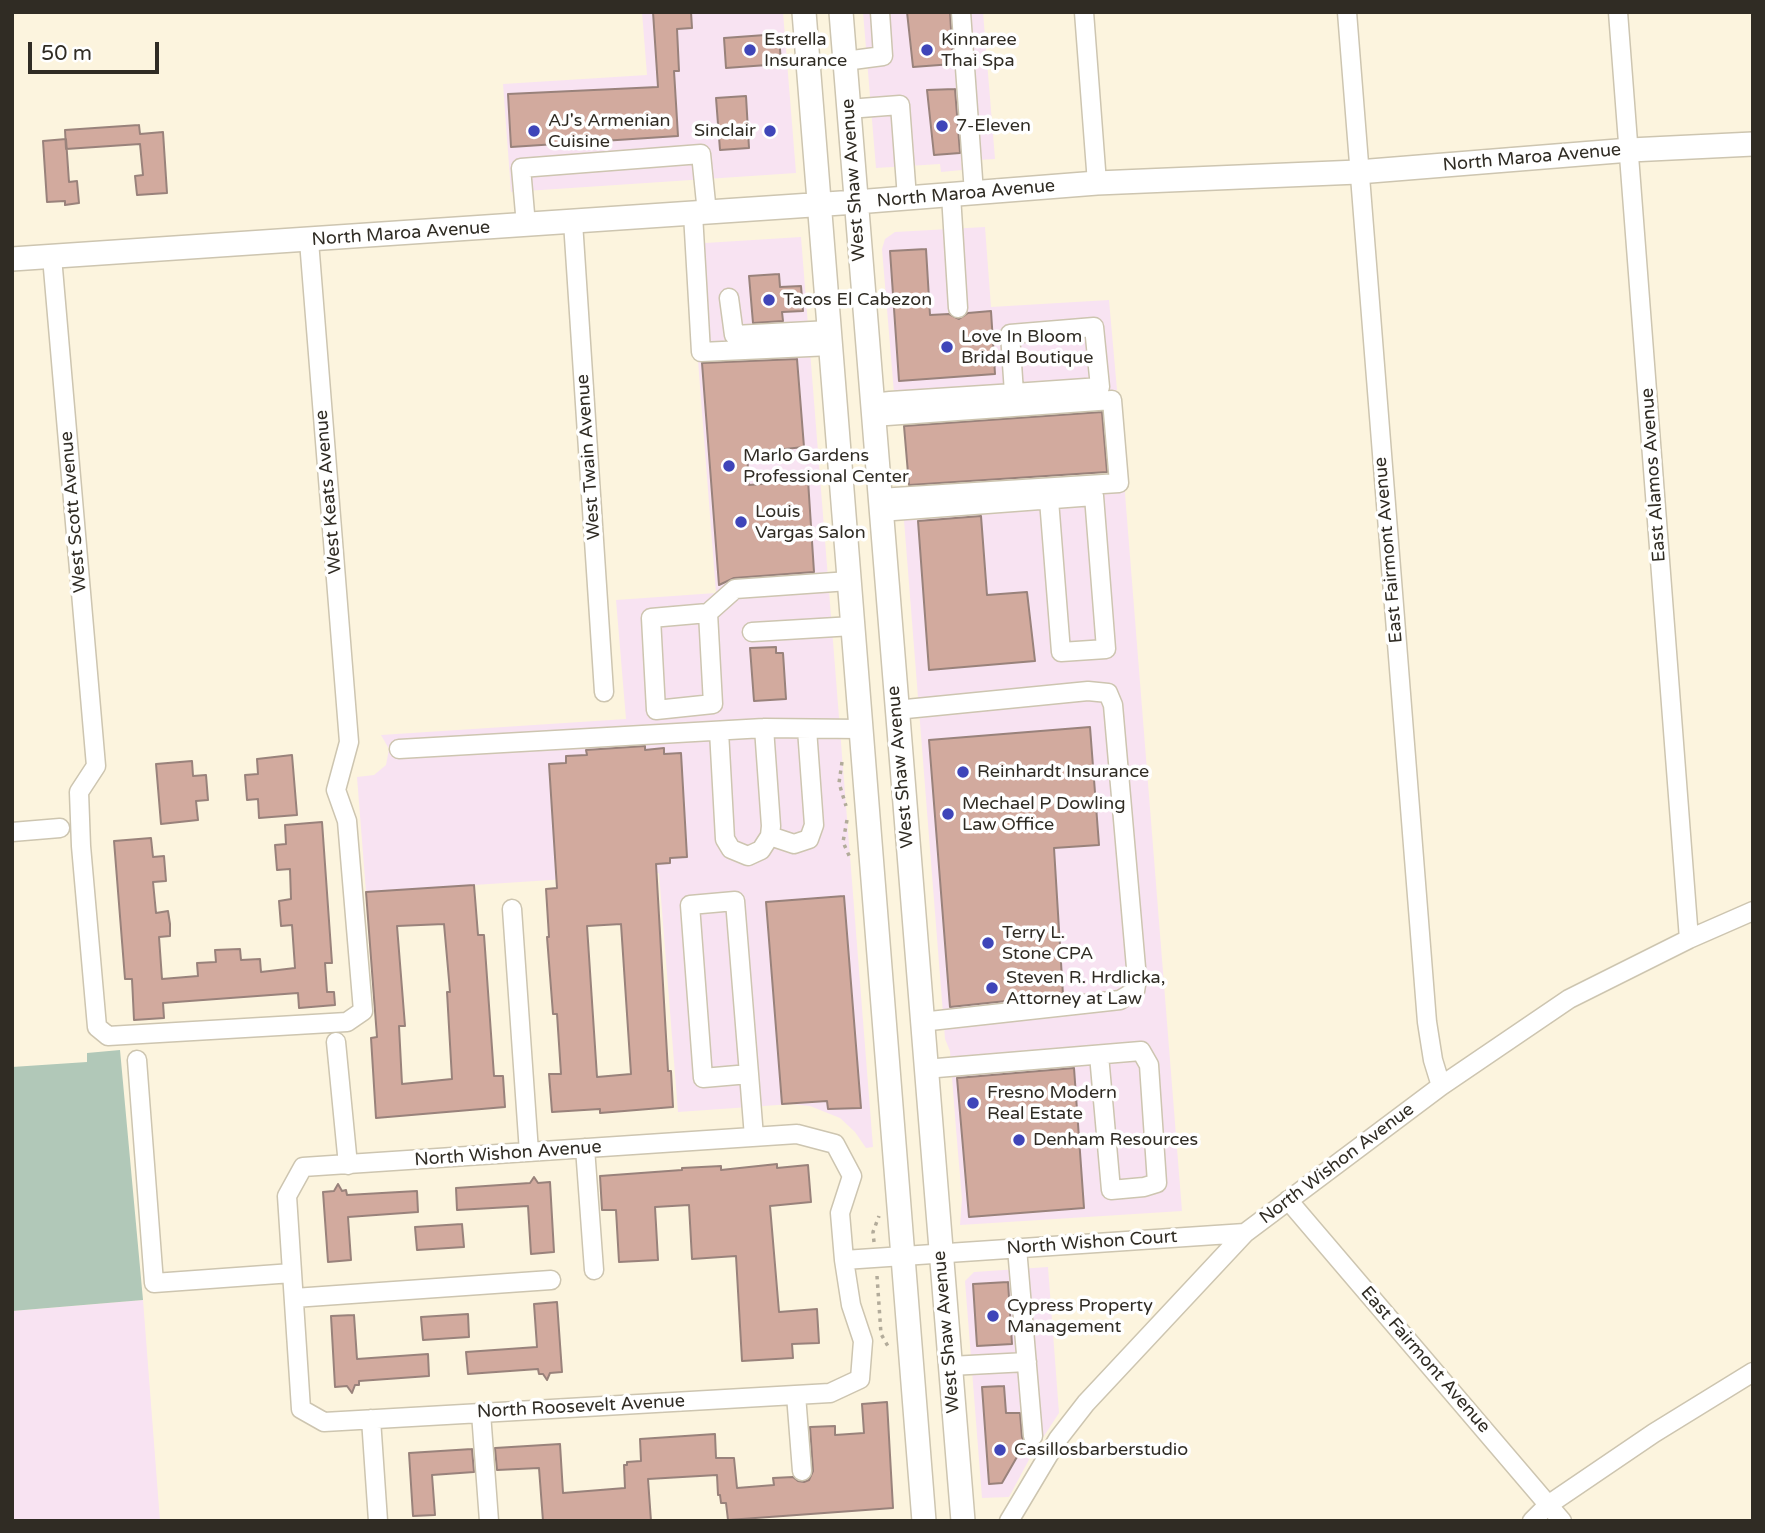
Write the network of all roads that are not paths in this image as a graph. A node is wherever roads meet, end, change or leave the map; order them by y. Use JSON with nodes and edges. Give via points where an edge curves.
{"nodes":[{"id":1,"x":804,"y":12,"type":"edge"},
{"id":2,"x":841,"y":12,"type":"edge"},
{"id":3,"x":880,"y":12,"type":"edge"},
{"id":4,"x":961,"y":12,"type":"edge"},
{"id":5,"x":1084,"y":12,"type":"edge"},
{"id":6,"x":1347,"y":12,"type":"edge"},
{"id":7,"x":1619,"y":12,"type":"edge"},
{"id":8,"x":845,"y":61,"type":"junction"},
{"id":9,"x":849,"y":108,"type":"junction"},
{"id":10,"x":1753,"y":144,"type":"edge"},
{"id":11,"x":1630,"y":150,"type":"junction"},
{"id":12,"x":1358,"y":172,"type":"junction"},
{"id":13,"x":1097,"y":183,"type":"junction"},
{"id":14,"x":962,"y":194,"type":"junction"},
{"id":15,"x":907,"y":198,"type":"junction"},
{"id":16,"x":856,"y":202,"type":"junction"},
{"id":17,"x":819,"y":205,"type":"junction"},
{"id":18,"x":700,"y":213,"type":"junction"},
{"id":19,"x":573,"y":222,"type":"junction"},
{"id":20,"x":526,"y":225,"type":"junction"},
{"id":21,"x":309,"y":241,"type":"junction"},
{"id":22,"x":52,"y":257,"type":"junction"},
{"id":23,"x":12,"y":259,"type":"edge"},
{"id":24,"x":729,"y":298,"type":"dead end"},
{"id":25,"x":958,"y":308,"type":"dead end"},
{"id":26,"x":830,"y":338,"type":"junction"},
{"id":27,"x":1014,"y":393,"type":"junction"},
{"id":28,"x":872,"y":410,"type":"junction"},
{"id":29,"x":1049,"y":499,"type":"junction"},
{"id":30,"x":880,"y":505,"type":"junction"},
{"id":31,"x":849,"y":580,"type":"junction"},
{"id":32,"x":708,"y":613,"type":"junction"},
{"id":33,"x":853,"y":625,"type":"junction"},
{"id":34,"x":752,"y":632,"type":"dead end"},
{"id":35,"x":604,"y":692,"type":"dead end"},
{"id":36,"x":896,"y":710,"type":"junction"},
{"id":37,"x":764,"y":728,"type":"junction"},
{"id":38,"x":807,"y":729,"type":"junction"},
{"id":39,"x":861,"y":729,"type":"junction"},
{"id":40,"x":719,"y":731,"type":"junction"},
{"id":41,"x":399,"y":749,"type":"dead end"},
{"id":42,"x":96,"y":766,"type":"joint"},
{"id":43,"x":60,"y":828,"type":"dead end"},
{"id":44,"x":12,"y":832,"type":"edge"},
{"id":45,"x":770,"y":836,"type":"junction"},
{"id":46,"x":512,"y":909,"type":"dead end"},
{"id":47,"x":1753,"y":911,"type":"edge"},
{"id":48,"x":1689,"y":939,"type":"junction"},
{"id":49,"x":921,"y":1022,"type":"junction"},
{"id":50,"x":336,"y":1042,"type":"dead end"},
{"id":51,"x":1099,"y":1055,"type":"junction"},
{"id":52,"x":136,"y":1060,"type":"dead end"},
{"id":53,"x":925,"y":1069,"type":"junction"},
{"id":54,"x":749,"y":1074,"type":"junction"},
{"id":55,"x":1441,"y":1086,"type":"junction"},
{"id":56,"x":754,"y":1137,"type":"junction"},
{"id":57,"x":584,"y":1148,"type":"junction"},
{"id":58,"x":528,"y":1152,"type":"junction"},
{"id":59,"x":348,"y":1165,"type":"junction"},
{"id":60,"x":1288,"y":1200,"type":"junction"},
{"id":61,"x":1245,"y":1233,"type":"junction"},
{"id":62,"x":1017,"y":1248,"type":"junction"},
{"id":63,"x":940,"y":1253,"type":"junction"},
{"id":64,"x":902,"y":1255,"type":"junction"},
{"id":65,"x":844,"y":1260,"type":"junction"},
{"id":66,"x":594,"y":1270,"type":"dead end"},
{"id":67,"x":292,"y":1273,"type":"junction"},
{"id":68,"x":551,"y":1280,"type":"dead end"},
{"id":69,"x":294,"y":1298,"type":"junction"},
{"id":70,"x":1027,"y":1362,"type":"junction"},
{"id":71,"x":950,"y":1366,"type":"junction"},
{"id":72,"x":1753,"y":1372,"type":"edge"},
{"id":73,"x":860,"y":1378,"type":"joint"},
{"id":74,"x":796,"y":1395,"type":"junction"},
{"id":75,"x":301,"y":1409,"type":"joint"},
{"id":76,"x":481,"y":1413,"type":"junction"},
{"id":77,"x":371,"y":1419,"type":"junction"},
{"id":78,"x":1033,"y":1436,"type":"dead end"},
{"id":79,"x":802,"y":1471,"type":"dead end"},
{"id":80,"x":1548,"y":1505,"type":"junction"},
{"id":81,"x":378,"y":1521,"type":"edge"},
{"id":82,"x":489,"y":1521,"type":"edge"},
{"id":83,"x":924,"y":1521,"type":"edge"},
{"id":84,"x":962,"y":1521,"type":"edge"},
{"id":85,"x":1009,"y":1521,"type":"edge"},
{"id":86,"x":1532,"y":1521,"type":"edge"},
{"id":87,"x":1562,"y":1521,"type":"edge"}],
"edges":[{"from":1,"to":17,"type":"main road","name":"West Shaw Avenue"},
{"from":2,"to":8,"type":"main road","name":"West Shaw Avenue"},
{"from":3,"to":8,"type":"street","via":[[883,56]]},
{"from":4,"to":14,"type":"street"},
{"from":5,"to":13,"type":"street"},
{"from":6,"to":12,"type":"street","name":"East Fairmont Avenue"},
{"from":7,"to":11,"type":"street","name":"East Alamos Avenue"},
{"from":8,"to":9,"type":"main road","name":"West Shaw Avenue"},
{"from":9,"to":15,"type":"street","via":[[900,105]]},
{"from":9,"to":16,"type":"main road","name":"West Shaw Avenue"},
{"from":10,"to":11,"type":"main road","name":"North Maroa Avenue"},
{"from":11,"to":12,"type":"main road","name":"North Maroa Avenue"},
{"from":11,"to":48,"type":"street","name":"East Alamos Avenue"},
{"from":12,"to":13,"type":"main road","name":"North Maroa Avenue"},
{"from":12,"to":55,"type":"street","name":"East Fairmont Avenue","via":[[1427,1022]]},
{"from":13,"to":14,"type":"main road","name":"North Maroa Avenue"},
{"from":14,"to":15,"type":"main road","name":"North Maroa Avenue"},
{"from":14,"to":25,"type":"street"},
{"from":15,"to":16,"type":"main road","name":"North Maroa Avenue"},
{"from":16,"to":17,"type":"main road","name":"North Maroa Avenue"},
{"from":16,"to":28,"type":"main road","name":"West Shaw Avenue"},
{"from":17,"to":18,"type":"main road","name":"North Maroa Avenue"},
{"from":17,"to":26,"type":"main road","name":"West Shaw Avenue"},
{"from":18,"to":19,"type":"main road","name":"North Maroa Avenue"},
{"from":18,"to":20,"type":"street","via":[[701,154],[521,167]]},
{"from":18,"to":26,"type":"street","via":[[701,352]]},
{"from":19,"to":20,"type":"main road","name":"North Maroa Avenue"},
{"from":19,"to":35,"type":"street","name":"West Twain Avenue"},
{"from":20,"to":21,"type":"main road","name":"North Maroa Avenue"},
{"from":21,"to":22,"type":"main road","name":"North Maroa Avenue"},
{"from":21,"to":42,"type":"street","name":"West Keats Avenue","via":[[349,742],[337,790],[347,821],[363,1011],[348,1022],[108,1037],[97,1027],[79,792]]},
{"from":22,"to":23,"type":"main road","name":"North Maroa Avenue"},
{"from":22,"to":42,"type":"street","name":"West Scott Avenue"},
{"from":24,"to":26,"type":"street","via":[[734,335]]},
{"from":26,"to":31,"type":"main road","name":"West Shaw Avenue"},
{"from":27,"to":27,"type":"street","via":[[1100,387],[1094,327],[1010,334]]},
{"from":27,"to":28,"type":"street"},
{"from":28,"to":30,"type":"main road","name":"West Shaw Avenue"},
{"from":28,"to":30,"type":"street","via":[[1112,400],[1119,483]]},
{"from":29,"to":29,"type":"street","via":[[1094,496],[1106,649],[1061,652]]},
{"from":29,"to":30,"type":"street"},
{"from":30,"to":36,"type":"main road","name":"West Shaw Avenue"},
{"from":31,"to":32,"type":"street","via":[[736,589]]},
{"from":31,"to":33,"type":"main road","name":"West Shaw Avenue"},
{"from":32,"to":32,"type":"street","via":[[651,618],[656,710],[713,704]]},
{"from":33,"to":34,"type":"street"},
{"from":33,"to":39,"type":"main road","name":"West Shaw Avenue"},
{"from":36,"to":49,"type":"main road","name":"West Shaw Avenue"},
{"from":36,"to":49,"type":"street","via":[[1088,691],[1108,694],[1114,705],[1137,979],[1135,991],[1120,1000]]},
{"from":37,"to":38,"type":"street"},
{"from":37,"to":40,"type":"street"},
{"from":37,"to":45,"type":"street"},
{"from":38,"to":39,"type":"street"},
{"from":38,"to":45,"type":"street","via":[[814,825],[810,839],[794,844]]},
{"from":39,"to":64,"type":"main road","name":"West Shaw Avenue"},
{"from":40,"to":41,"type":"street"},
{"from":40,"to":45,"type":"street","via":[[725,839],[731,849],[748,856],[761,850]]},
{"from":43,"to":44,"type":"street"},
{"from":46,"to":58,"type":"street"},
{"from":47,"to":48,"type":"street","name":"North Wishon Avenue"},
{"from":48,"to":55,"type":"street","name":"North Wishon Avenue","via":[[1569,999]]},
{"from":49,"to":53,"type":"main road","name":"West Shaw Avenue"},
{"from":50,"to":59,"type":"street"},
{"from":51,"to":51,"type":"street","via":[[1142,1051],[1149,1065],[1157,1183],[1111,1190]]},
{"from":51,"to":53,"type":"street"},
{"from":52,"to":67,"type":"street","via":[[154,1283]]},
{"from":53,"to":63,"type":"main road","name":"West Shaw Avenue"},
{"from":54,"to":54,"type":"street","via":[[735,901],[690,905],[703,1078]]},
{"from":54,"to":56,"type":"street"},
{"from":55,"to":60,"type":"street","name":"North Wishon Avenue"},
{"from":56,"to":57,"type":"street","name":"North Wishon Avenue"},
{"from":56,"to":65,"type":"street","name":"North Wishon Avenue","via":[[797,1134],[835,1144],[852,1176],[840,1213]]},
{"from":57,"to":58,"type":"street","name":"North Wishon Avenue"},
{"from":57,"to":66,"type":"street"},
{"from":58,"to":59,"type":"street","name":"North Wishon Avenue"},
{"from":59,"to":67,"type":"street","name":"North Wishon Avenue","via":[[303,1167],[286,1196]]},
{"from":60,"to":61,"type":"street","name":"North Wishon Avenue"},
{"from":60,"to":80,"type":"street","name":"East Fairmont Avenue"},
{"from":61,"to":62,"type":"street","name":"North Wishon Court"},
{"from":61,"to":85,"type":"street","name":"North Wishon Avenue","via":[[1087,1403],[1058,1439]]},
{"from":62,"to":63,"type":"street","name":"North Wishon Court"},
{"from":62,"to":70,"type":"street"},
{"from":63,"to":64,"type":"street"},
{"from":63,"to":71,"type":"main road","name":"West Shaw Avenue"},
{"from":64,"to":65,"type":"street"},
{"from":64,"to":83,"type":"main road","name":"West Shaw Avenue"},
{"from":65,"to":73,"type":"street","name":"North Wishon Avenue","via":[[863,1341]]},
{"from":67,"to":69,"type":"street","name":"North Wishon Avenue"},
{"from":68,"to":69,"type":"street"},
{"from":69,"to":75,"type":"street","name":"North Wishon Avenue"},
{"from":70,"to":71,"type":"street"},
{"from":70,"to":78,"type":"street"},
{"from":71,"to":84,"type":"main road","name":"West Shaw Avenue"},
{"from":72,"to":80,"type":"street"},
{"from":73,"to":74,"type":"street","name":"North Roosevelt Avenue","via":[[830,1393]]},
{"from":74,"to":76,"type":"street","name":"North Roosevelt Avenue"},
{"from":74,"to":79,"type":"street"},
{"from":75,"to":77,"type":"street","name":"North Roosevelt Avenue","via":[[324,1422]]},
{"from":76,"to":77,"type":"street","name":"North Roosevelt Avenue"},
{"from":76,"to":82,"type":"street"},
{"from":77,"to":81,"type":"street"},
{"from":80,"to":86,"type":"street"},
{"from":80,"to":87,"type":"street","name":"East Fairmont Avenue"}]}
